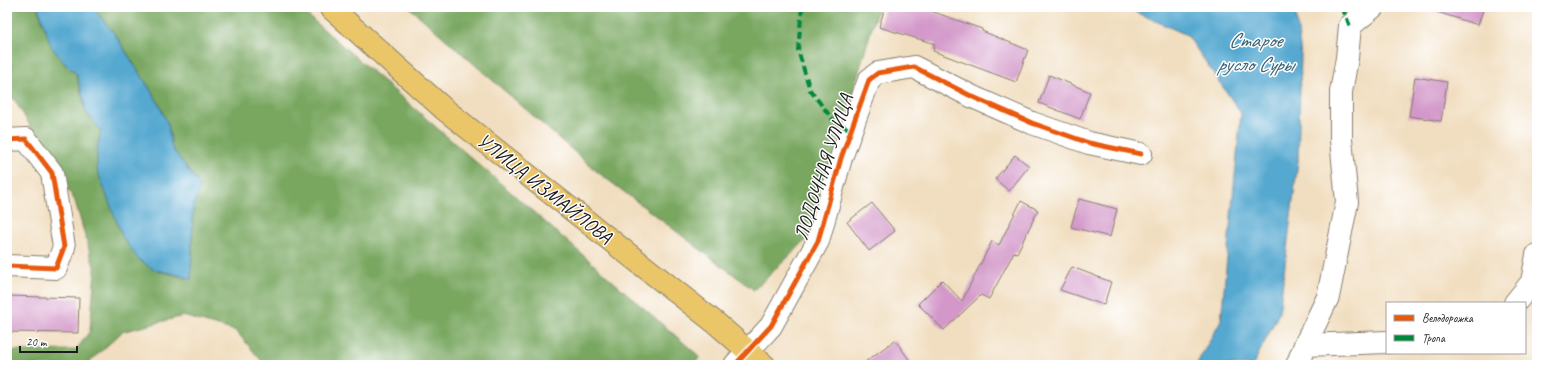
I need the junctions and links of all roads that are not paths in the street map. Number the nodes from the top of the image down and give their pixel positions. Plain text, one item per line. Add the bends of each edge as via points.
1 (330, 7) edge
2 (1373, 7) edge
3 (7, 140) edge
4 (1142, 154) dead end
5 (1537, 255) edge
6 (7, 266) edge
7 (1535, 283) edge
8 (1516, 302) edge
9 (1386, 342) edge
10 (1305, 345) junction
11 (742, 357) edge
12 (764, 365) edge
13 (1297, 365) edge

1 - 11 main road, УЛИЦА ИЗМАЙЛОВА via 444,109
2 - 10 street via 1350,26 1341,92 1341,139 1347,202 1328,297
3 - 6 street via 26,139 52,173 64,247 56,268
4 - 11 street, ЛОДОЧНАЯ УЛИЦА via 1089,143 1032,123 914,67 878,73 869,80 851,130 818,241 771,326
5 - 7 street
7 - 8 street
9 - 10 street
10 - 13 street
11 - 12 main road, УЛИЦА ИЗМАЙЛОВА

